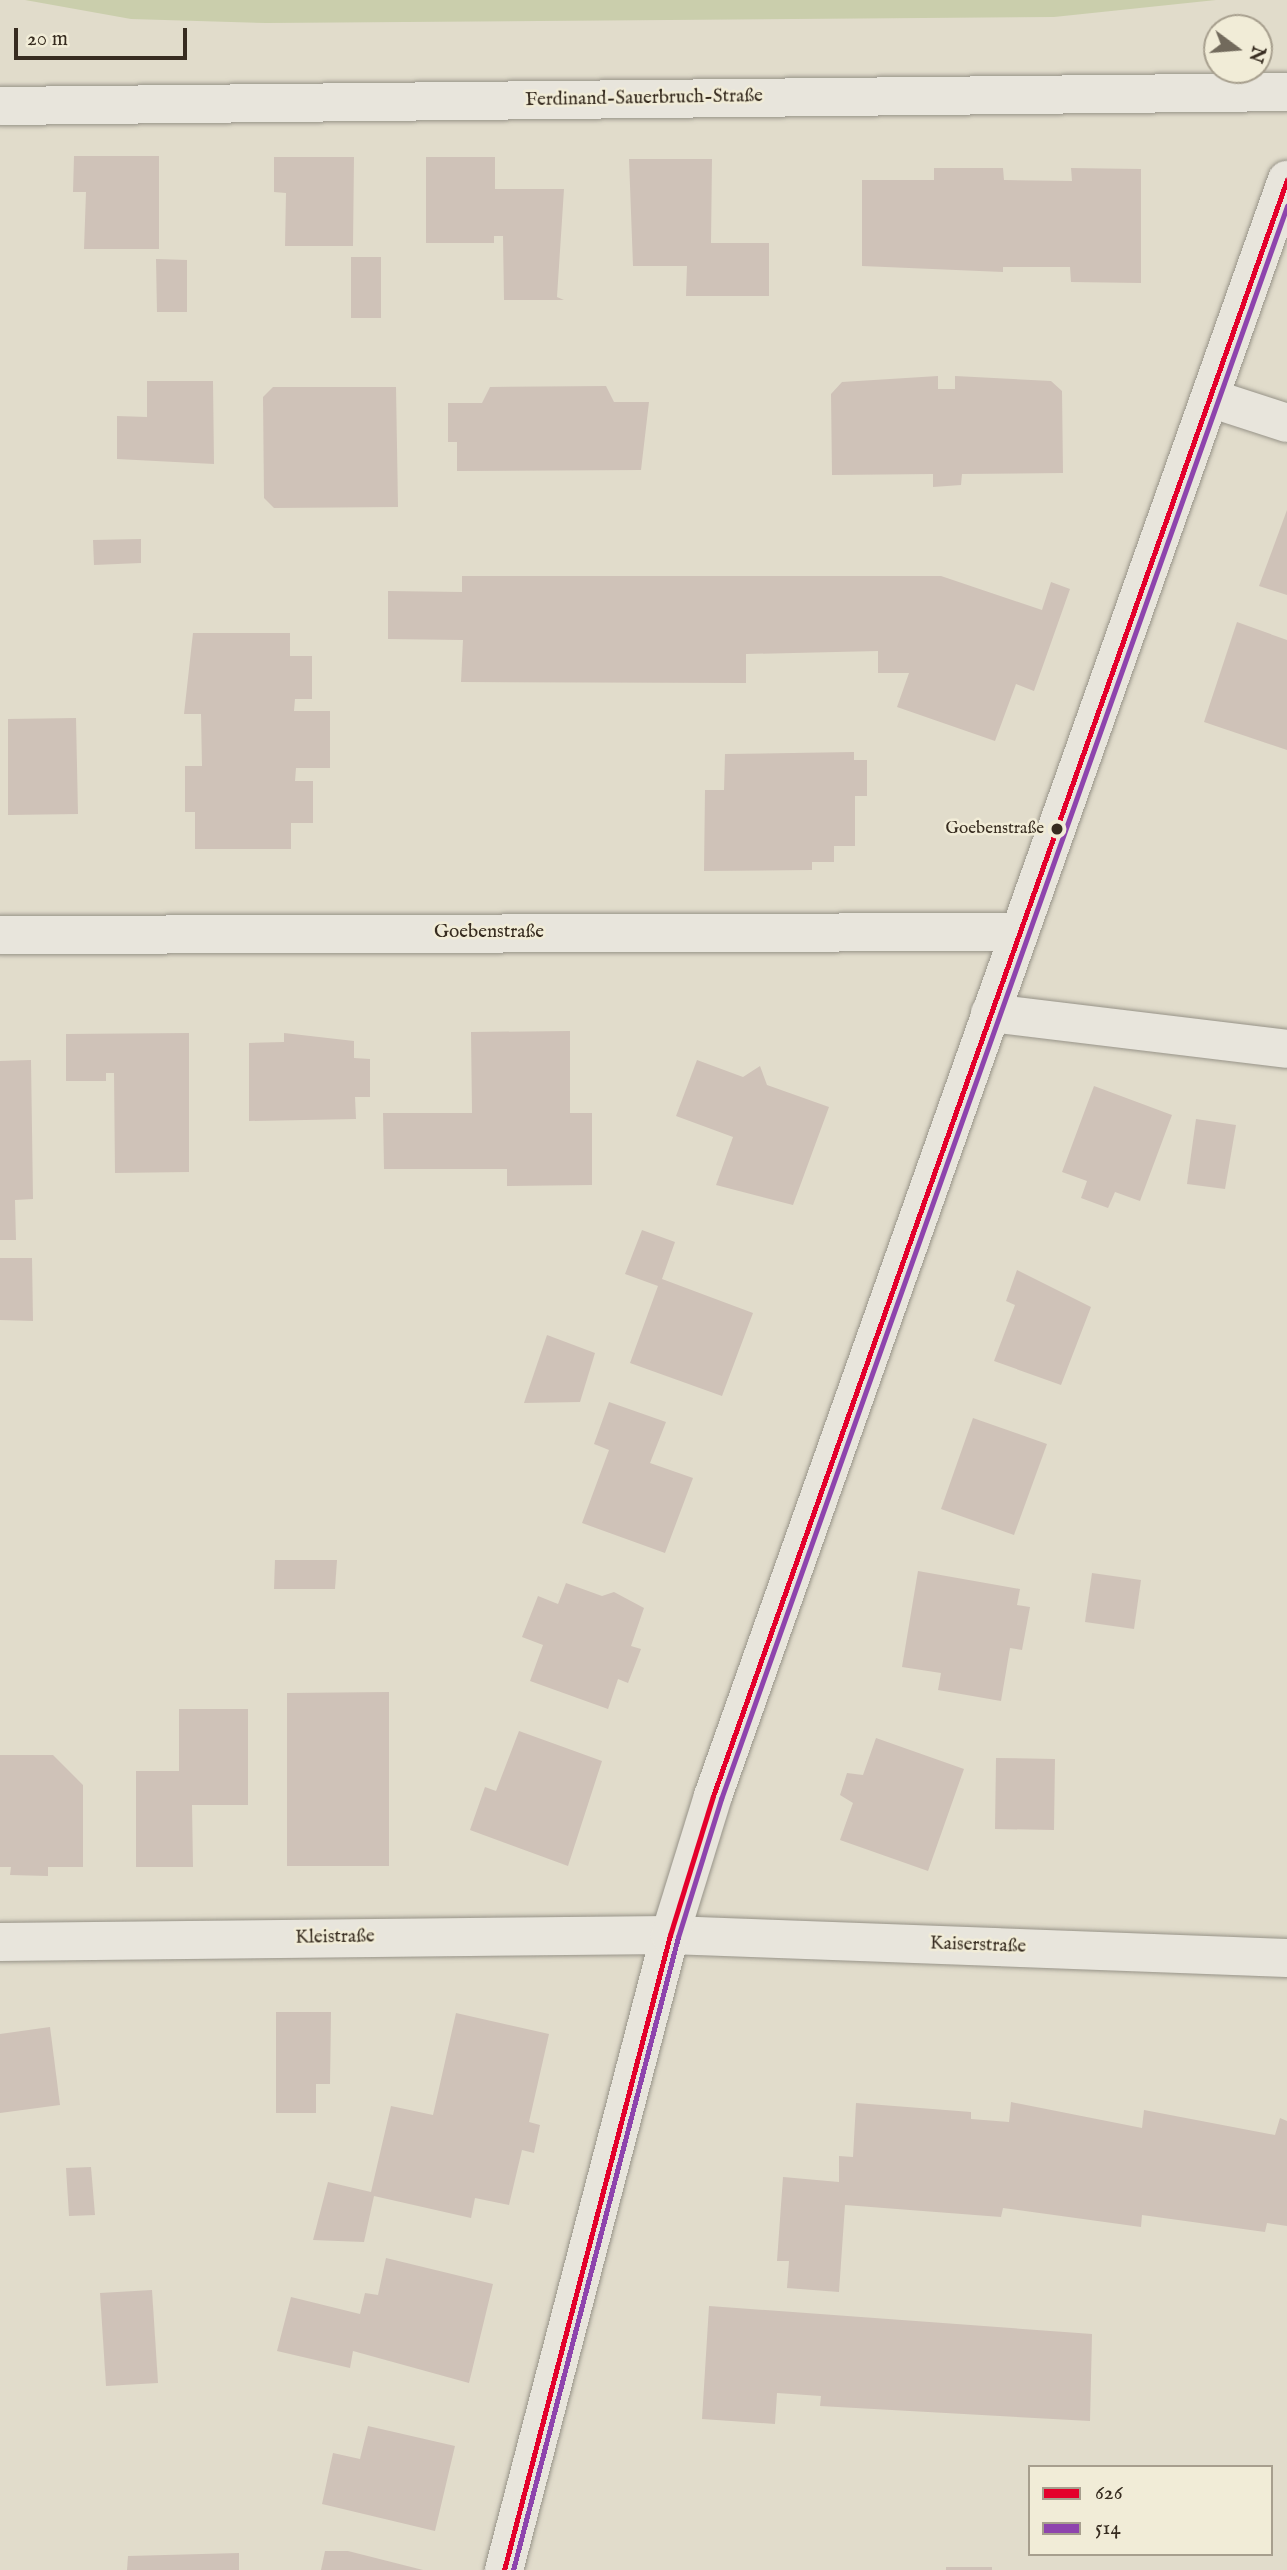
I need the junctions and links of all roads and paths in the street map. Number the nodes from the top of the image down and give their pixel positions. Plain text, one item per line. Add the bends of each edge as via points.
1 (1287, 92) edge
2 (0, 106) edge
3 (1287, 180) edge
4 (1210, 398) junction
5 (1287, 424) edge
6 (1019, 932) junction
7 (0, 935) edge
8 (990, 1013) junction
9 (1287, 1049) edge
10 (670, 1935) junction
11 (0, 1942) edge
12 (1287, 1958) edge
13 (504, 2570) edge

1 - 2 street, Ferdinand-Sauerbruch-Straße
3 - 4 street
4 - 5 street
4 - 6 street
6 - 7 street, Goebenstraße
6 - 8 street
8 - 9 street
8 - 10 street via 713,1796
10 - 11 street, Kleistraße
10 - 12 street, Kaiserstraße
10 - 13 street

